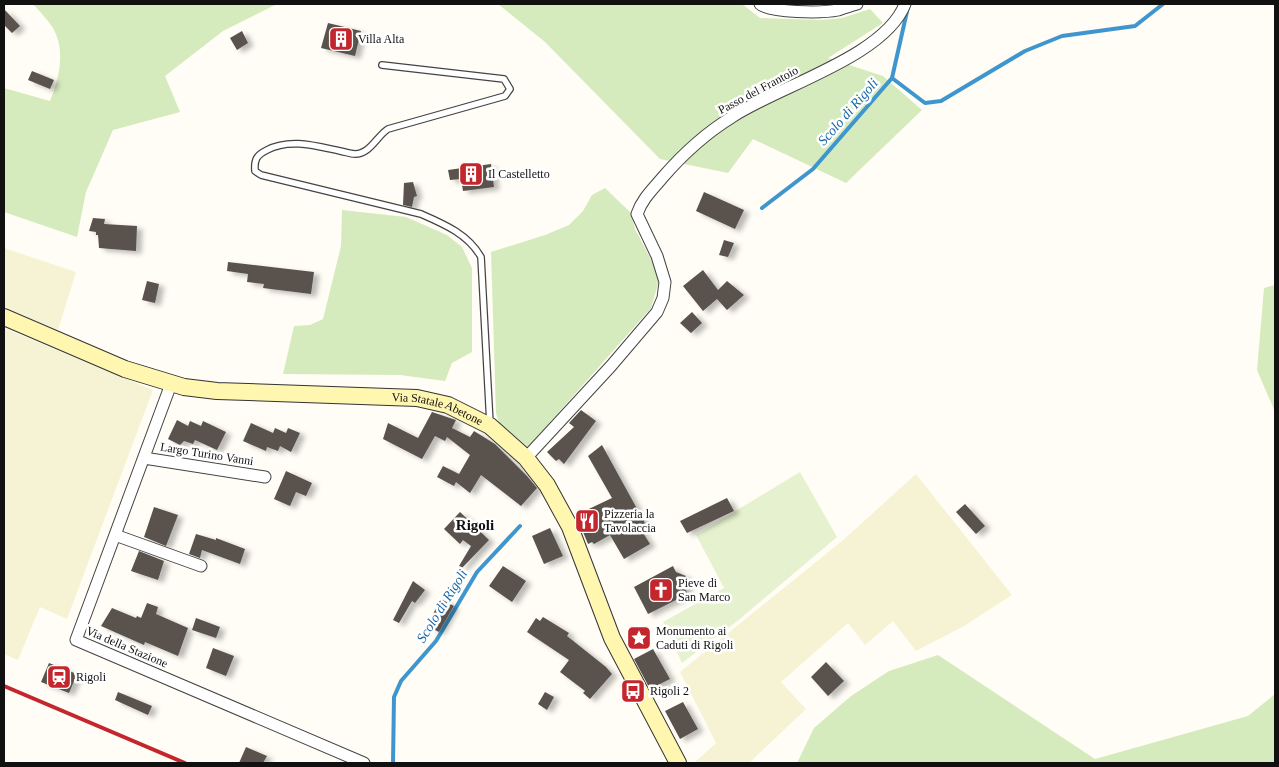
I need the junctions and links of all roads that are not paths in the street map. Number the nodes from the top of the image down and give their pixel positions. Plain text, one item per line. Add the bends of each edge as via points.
1 (760, 4) edge
2 (856, 4) edge
3 (905, 4) edge
4 (382, 65) dead end
5 (4, 317) edge
6 (171, 384) junction
7 (490, 426) junction
8 (144, 458) junction
9 (526, 458) junction
10 (265, 477) dead end
11 (115, 535) junction
12 (201, 566) dead end
13 (675, 761) edge
14 (364, 763) edge

1 - 2 street via 777,10 836,10
3 - 9 street, Passo del Frantoio via 895,21 869,43 825,71 733,116 710,133 676,162 641,202 637,214 657,256 665,282 657,312
4 - 7 lane via 504,79 510,89 505,96 388,129 368,150 356,154 286,143 258,154 255,171 421,214 446,225 476,249 481,257
5 - 6 main road, Via Statale Abetone via 126,369
6 - 7 main road, Via Statale Abetone via 217,391 417,398 448,405
6 - 8 street, Via della Stazione
7 - 9 main road, Via Statale Abetone
8 - 10 street, Largo Turino Vanni
8 - 11 street, Via della Stazione
9 - 13 main road, Via Statale Abetone via 559,504 612,638
11 - 12 street
11 - 14 street, Via della Stazione via 76,640

